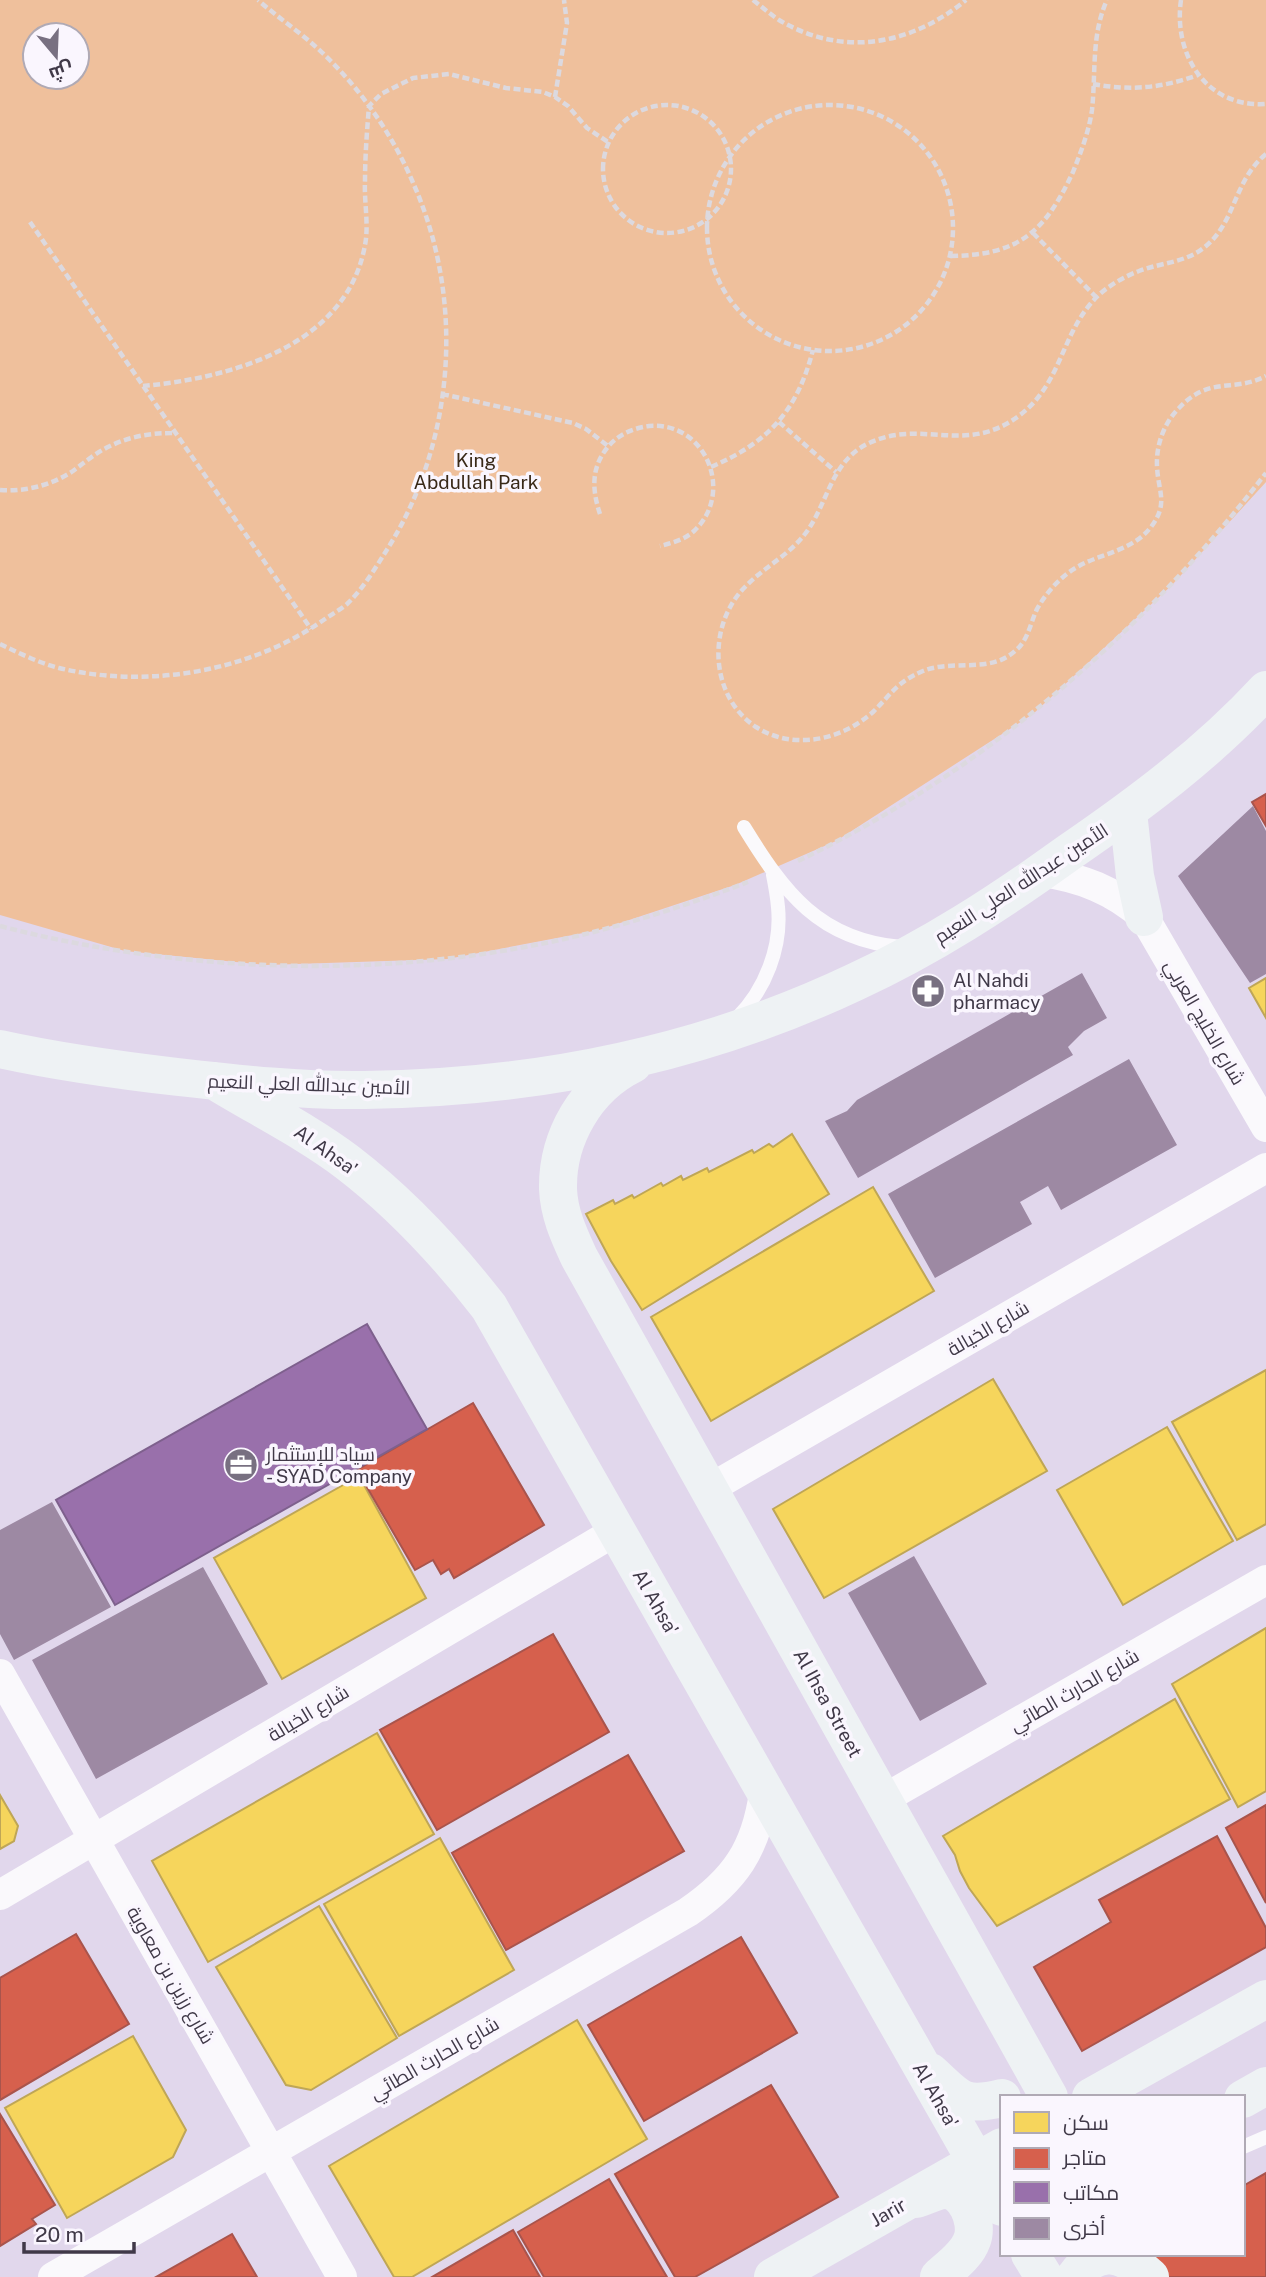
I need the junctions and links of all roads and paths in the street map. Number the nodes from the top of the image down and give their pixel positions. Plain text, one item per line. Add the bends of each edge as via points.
1 (258, 0) edge
2 (564, 0) edge
3 (753, 0) edge
4 (966, 0) edge
5 (1107, 0) edge
6 (1181, 0) edge
7 (1198, 75) junction
8 (1093, 85) junction
9 (555, 97) junction
10 (1266, 104) edge
11 (369, 106) junction
12 (608, 142) junction
13 (1266, 154) edge
14 (730, 155) junction
15 (707, 220) junction
16 (30, 222) dead end
17 (1033, 233) junction
18 (951, 256) junction
19 (1096, 298) junction
20 (813, 350) junction
21 (1266, 376) edge
22 (143, 386) junction
23 (442, 394) junction
24 (779, 422) junction
25 (175, 433) junction
26 (608, 446) junction
27 (711, 467) junction
28 (836, 472) junction
29 (1266, 473) edge
30 (0, 490) edge
31 (600, 513) dead end
32 (660, 546) dead end
33 (311, 629) junction
34 (0, 644) edge
35 (1264, 695) edge
36 (1128, 812) junction
37 (744, 827) dead end
38 (1042, 872) junction
39 (772, 873) junction
40 (1144, 917) junction
41 (0, 926) edge
42 (920, 949) junction
43 (720, 1034) junction
44 (0, 1049) edge
45 (651, 1055) junction
46 (215, 1081) junction
47 (1266, 1127) edge
48 (1266, 1168) edge
49 (709, 1489) junction
50 (616, 1531) junction
51 (1266, 1580) edge
52 (0, 1674) edge
53 (765, 1793) junction
54 (882, 1800) junction
55 (94, 1839) junction
56 (0, 1895) edge
57 (1266, 1999) edge
58 (1003, 2014) junction
59 (916, 2059) junction
60 (1145, 2066) junction
61 (1266, 2086) edge
62 (1005, 2095) edge
63 (1048, 2095) edge
64 (1094, 2095) edge
65 (1114, 2095) edge
66 (1000, 2098) edge
67 (1245, 2098) edge
68 (1266, 2137) edge
69 (1245, 2146) edge
70 (271, 2152) junction
71 (988, 2154) edge
72 (1000, 2199) edge
73 (898, 2206) junction
74 (1000, 2242) edge
75 (1031, 2256) edge
76 (1109, 2256) edge
77 (1116, 2256) edge
78 (1142, 2256) edge
79 (53, 2277) edge
80 (342, 2277) edge
81 (774, 2277) edge
82 (939, 2277) edge
83 (1044, 2277) edge
84 (1076, 2277) edge
85 (1152, 2277) edge

1 - 11 path via 309,41
2 - 9 path via 567,23
3 - 4 path via 779,20 811,35 844,42 913,34
5 - 8 path via 1096,34
6 - 7 path via 1181,38
7 - 8 path via 1136,89
7 - 10 path via 1223,95
8 - 17 path via 1092,112 1076,165 1050,214
9 - 11 path via 468,77 431,75 396,86
9 - 12 path
11 - 22 path via 366,242 350,290 335,311 316,328 259,360 184,383
11 - 23 path via 394,144 430,228 446,320
12 - 14 path via 635,112 654,105 675,105 711,121
12 - 15 path via 604,183 612,203 627,219 646,230 667,233 688,230
13 - 19 path via 1248,172 1225,224 1204,249 1175,263 1132,274
14 - 15 path via 718,175
14 - 15 path via 728,191
14 - 18 path via 749,134 799,108 828,104 883,115 907,130 942,173 951,200
15 - 20 path via 714,271 726,295 764,332
16 - 22 path
17 - 18 path via 979,256
17 - 19 path
18 - 20 path via 943,281 911,322 865,346
19 - 28 path via 1081,316 1052,378 1019,416 984,434 886,437 846,459
20 - 24 path via 801,388
21 - 28 path via 1206,389 1175,412 1158,447 1163,495 1152,526 1129,545 1087,561 1057,582 1011,656 985,665 921,672 889,692 870,714 846,730 809,741 790,740 771,735 739,712 720,676 719,635 725,616 746,585 803,537
22 - 25 path
23 - 26 path via 566,420
23 - 33 path via 427,464 396,535 347,604
24 - 27 path via 760,442
24 - 28 path
25 - 30 path via 130,438 108,446 50,482 30,489
25 - 33 path
26 - 27 path via 622,434 657,425 690,438
26 - 31 path via 593,479
27 - 32 path via 713,502 705,519 693,533
29 - 39 path via 1178,577 1054,696 920,795 848,837
33 - 34 path via 252,657 162,675 58,668
35 - 36 main road, الأمين عبدالله العلي النعيم
36 - 38 main road, الأمين عبدالله العلي النعيم
36 - 40 main road
37 - 39 lane
38 - 40 street via 1108,890
38 - 42 main road, الأمين عبدالله العلي النعيم
39 - 41 path via 612,928 530,946 386,963 197,960 116,951
39 - 42 lane via 821,921 852,937
39 - 43 lane via 779,909 776,944 765,978 746,1009
40 - 47 street, شارع الخليج العربي
42 - 43 main road, الأمين عبدالله العلي النعيم via 789,1011
43 - 45 main road, الأمين عبدالله العلي النعيم
44 - 46 main road, الأمين عبدالله العلي النعيم via 73,1064
45 - 46 main road, الأمين عبدالله العلي النعيم via 507,1082 434,1088 361,1090
45 - 49 main road, Al Ihsa Street via 620,1070 593,1093 573,1122 561,1155 558,1190 564,1225 579,1257
46 - 50 main road, Al Ahsa' via 346,1162 414,1220 457,1266 489,1307
48 - 49 street, شارع الخيالة
49 - 54 main road, Al Ihsa Street
50 - 53 main road, Al Ahsa'
50 - 55 street, شارع الخيالة
51 - 54 street, شارع الحارث الطائي
52 - 55 street, شارع رزين بن معاوية
53 - 59 main road, Al Ahsa'
53 - 70 street, شارع الحارث الطائي via 754,1840 742,1862 727,1881 688,1912
54 - 58 main road, Al Ihsa Street
55 - 56 street, شارع الخيالة
55 - 70 street, شارع رزين بن معاوية
57 - 60 main road
58 - 62 main road via 1018,2074
58 - 63 main road, Al Ihsa Street
59 - 66 main road via 966,2101 977,2104
59 - 71 main road, Al Ahsa'
60 - 64 main road
60 - 65 main road
61 - 67 main road
68 - 69 lane
70 - 79 street, شارع الحارث الطائي
70 - 80 street, شارع رزين بن معاوية
71 - 72 main road, Al Ahsa'
71 - 73 main road, Jarir
73 - 81 main road, Jarir
73 - 82 main road via 945,2190 960,2195 968,2204 975,2229 972,2239
74 - 82 main road
75 - 83 main road
76 - 84 main road via 1088,2261
77 - 85 main road via 1135,2263
78 - 85 main road

